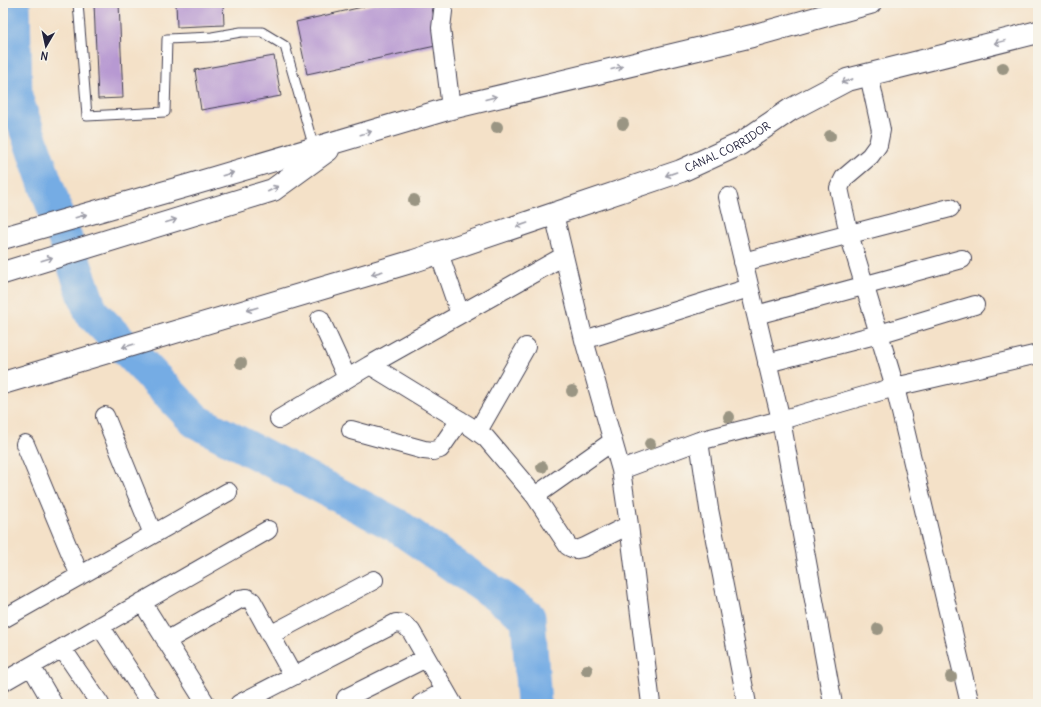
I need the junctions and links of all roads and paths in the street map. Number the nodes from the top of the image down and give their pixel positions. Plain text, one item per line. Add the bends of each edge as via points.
1 (78, 3) edge
2 (444, 3) edge
3 (870, 3) edge
4 (1038, 32) edge
5 (869, 75) junction
6 (451, 108) junction
7 (341, 141) junction
8 (314, 148) junction
9 (728, 197) dead end
10 (950, 208) dead end
11 (554, 214) junction
12 (849, 234) junction
13 (3, 238) edge
14 (439, 253) junction
15 (564, 256) junction
16 (962, 259) dead end
17 (743, 262) junction
18 (6, 272) edge
19 (864, 285) junction
20 (749, 288) junction
21 (975, 305) dead end
22 (460, 314) junction
23 (756, 315) junction
24 (320, 318) dead end
25 (879, 334) junction
26 (584, 340) junction
27 (526, 347) dead end
28 (1038, 354) edge
29 (767, 363) junction
30 (370, 365) junction
31 (347, 378) junction
32 (3, 383) edge
33 (895, 388) junction
34 (105, 416) dead end
35 (280, 419) dead end
36 (460, 420) junction
37 (781, 420) junction
38 (351, 430) dead end
39 (478, 431) junction
40 (613, 441) junction
41 (699, 441) junction
42 (25, 444) dead end
43 (621, 470) junction
44 (228, 492) dead end
45 (534, 496) junction
46 (629, 525) junction
47 (268, 530) dead end
48 (153, 534) junction
49 (80, 576) junction
50 (374, 580) dead end
51 (142, 602) junction
52 (3, 620) edge
53 (100, 626) junction
54 (270, 635) junction
55 (166, 641) junction
56 (62, 648) junction
57 (426, 658) junction
58 (31, 666) junction
59 (293, 676) junction
60 (3, 682) edge
61 (346, 698) dead end
62 (449, 698) edge
63 (53, 704) edge
64 (100, 704) edge
65 (151, 704) edge
66 (206, 704) edge
67 (239, 704) edge
68 (421, 704) edge
69 (651, 704) edge
70 (747, 704) edge
71 (833, 704) edge
72 (970, 704) edge

1 - 8 lane via 87,116 165,112 167,39 262,32 284,46
2 - 6 street via 441,28
6 -> 3 main road via 752,36
4 -> 5 main road, CANAL CORRIDOR
5 -> 11 main road, CANAL CORRIDOR via 847,80 790,110 740,144 688,168
5 - 12 street via 881,130 878,145 870,156 844,178 839,188
7 -> 6 main road
7 - 8 main road
18 -> 7 main road via 273,190
13 -> 8 main road
9 - 17 street
10 - 12 street
11 -> 14 main road, CANAL CORRIDOR
11 - 15 street
12 - 17 street
12 - 19 street
14 - 22 street
14 -> 32 main road, CANAL CORRIDOR
15 - 22 street
15 - 26 street
16 - 19 street
17 - 20 street
19 - 23 street
19 - 25 street
20 - 23 street
20 - 26 street
21 - 25 street
22 - 30 street
23 - 29 street
24 - 31 street
25 - 29 street
25 - 33 street
26 - 40 street
27 - 39 street
28 - 33 street
29 - 37 street
30 - 31 street
30 - 36 street
31 - 35 street
33 - 37 street
33 - 72 street
34 - 48 street
36 - 38 street via 440,448 433,451
36 - 39 street
37 - 41 street
37 - 71 street
39 - 45 street
40 - 43 street
40 - 45 street
41 - 43 street
41 - 70 street via 709,509
42 - 49 street
43 - 46 street
44 - 48 street
45 - 46 street via 572,549 578,550
46 - 69 street
47 - 51 street
48 - 49 street
49 - 52 street
50 - 54 street
51 - 53 street
51 - 55 street
53 - 56 street
53 - 65 street
54 - 55 street via 252,602 247,598 240,599
54 - 59 street
55 - 66 street
56 - 58 street
56 - 64 street
57 - 59 street via 411,631 403,624 396,623
57 - 61 street
57 - 62 street
58 - 60 street
58 - 63 street
59 - 67 street
62 - 68 street

